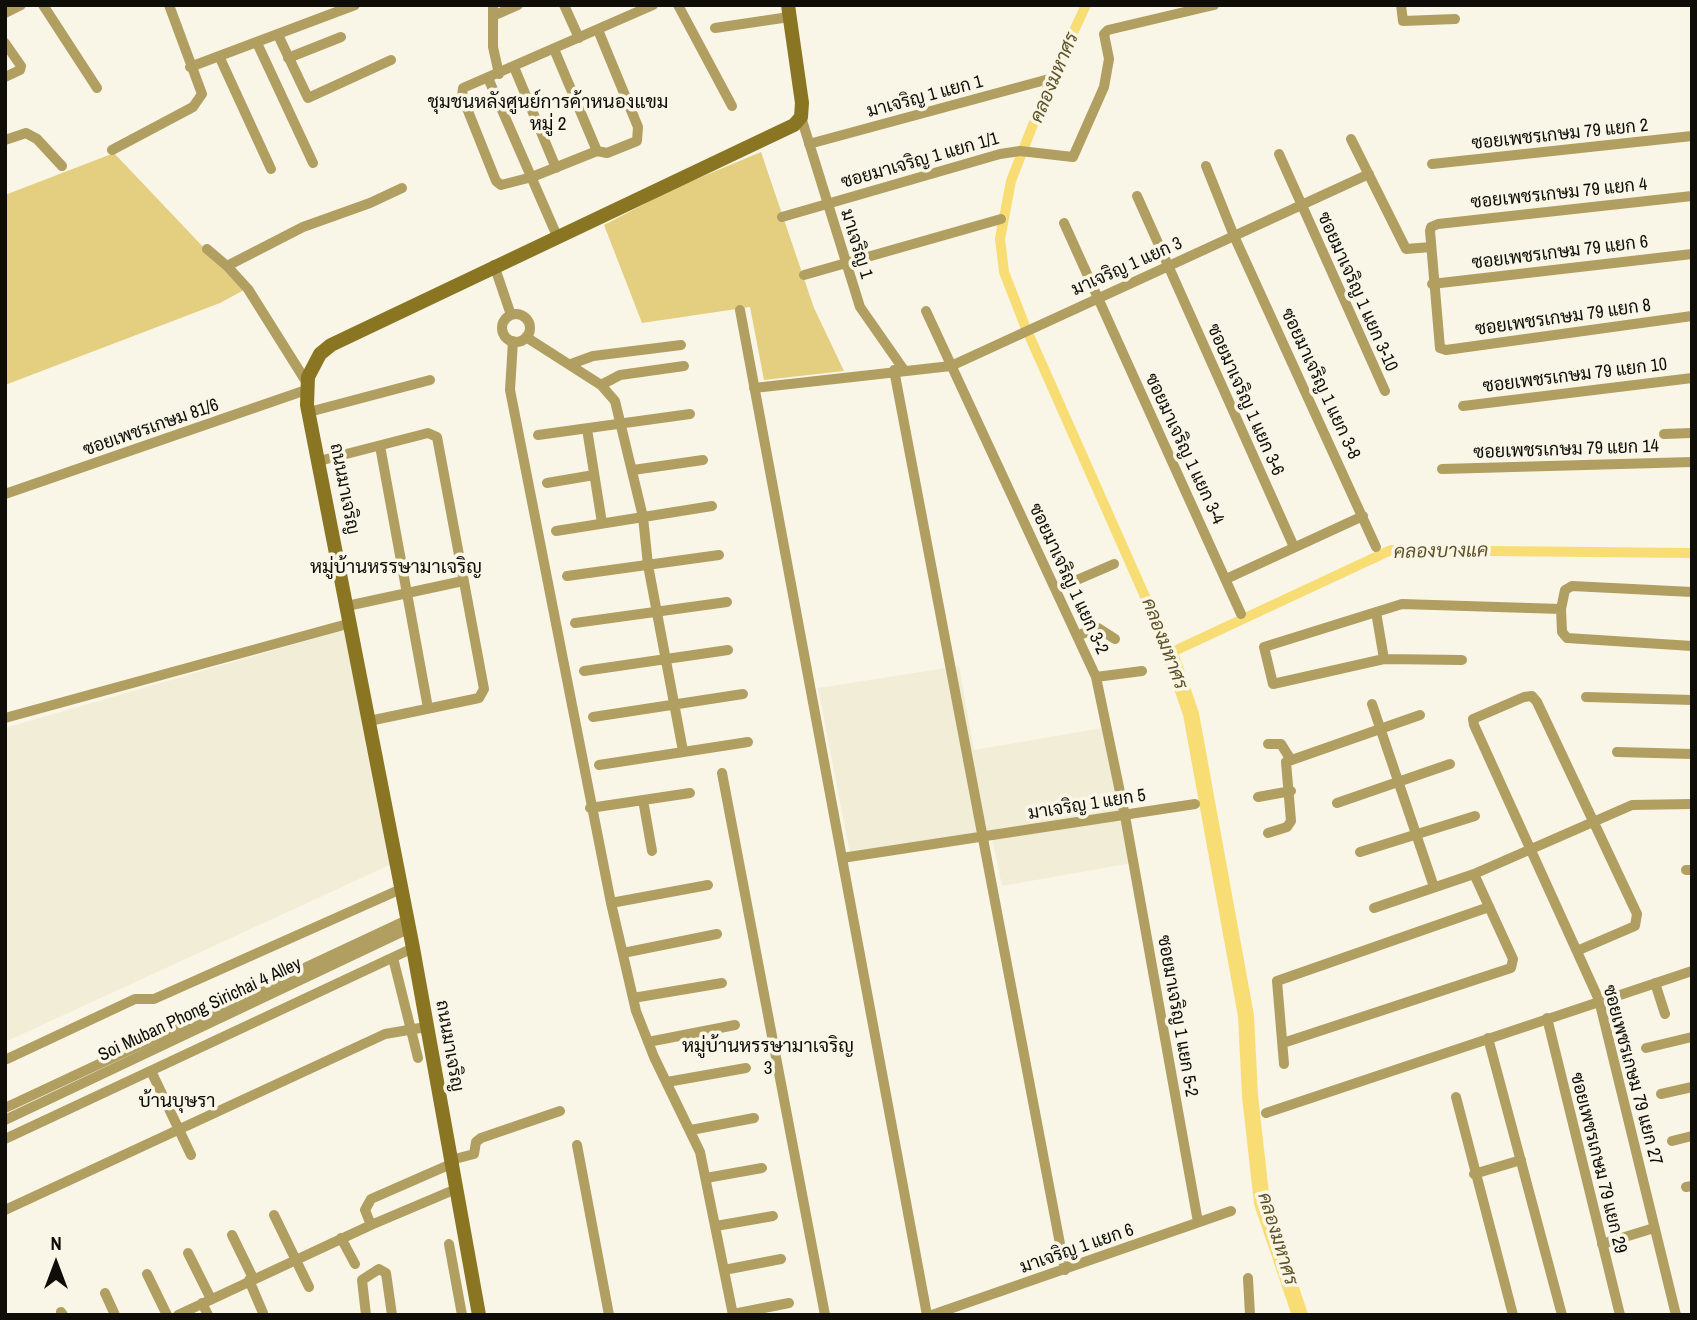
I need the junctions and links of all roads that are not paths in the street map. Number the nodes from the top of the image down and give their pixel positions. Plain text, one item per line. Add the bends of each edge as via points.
1 (21, 5) edge
2 (43, 5) edge
3 (169, 5) edge
4 (355, 5) edge
5 (518, 5) edge
6 (565, 5) edge
7 (653, 5) edge
8 (678, 5) edge
9 (1214, 5) edge
10 (1401, 5) edge
11 (493, 10) edge
12 (788, 11) edge
13 (5, 13) edge
14 (1455, 19) dead end
15 (715, 28) dead end
16 (598, 30) junction
17 (278, 35) junction
18 (341, 37) dead end
19 (579, 38) junction
20 (5, 43) edge
21 (257, 43) junction
22 (554, 49) junction
23 (219, 56) junction
24 (288, 58) junction
25 (391, 60) dead end
26 (191, 67) junction
27 (514, 67) junction
28 (499, 74) junction
29 (5, 77) edge
30 (488, 79) junction
31 (1049, 79) dead end
32 (97, 88) dead end
33 (732, 106) dead end
34 (801, 117) junction
35 (1692, 136) edge
36 (1352, 139) dead end
37 (5, 140) edge
38 (809, 145) junction
39 (112, 150) dead end
40 (597, 150) junction
41 (1279, 154) dead end
42 (313, 163) dead end
43 (1432, 164) dead end
44 (62, 166) dead end
45 (1206, 166) dead end
46 (556, 168) junction
47 (271, 169) dead end
48 (1369, 174) junction
49 (531, 177) junction
50 (402, 188) dead end
51 (1692, 195) edge
52 (1138, 196) dead end
53 (827, 204) junction
54 (1301, 205) junction
55 (782, 217) dead end
56 (1001, 219) dead end
57 (1065, 223) dead end
58 (557, 236) junction
59 (1234, 236) junction
60 (1431, 247) junction
61 (207, 249) dead end
62 (1692, 254) edge
63 (845, 262) junction
64 (494, 265) junction
65 (227, 266) junction
66 (1167, 267) junction
67 (804, 275) dead end
68 (1432, 284) junction
69 (1098, 298) junction
70 (740, 310) dead end
71 (926, 311) dead end
72 (512, 315) junction
73 (1692, 316) edge
74 (526, 337) junction
75 (513, 341) junction
76 (681, 345) dead end
77 (571, 363) junction
78 (684, 366) dead end
79 (951, 366) junction
80 (899, 370) junction
81 (1692, 378) edge
82 (430, 380) dead end
83 (601, 385) junction
84 (307, 387) junction
85 (754, 388) junction
86 (1385, 391) dead end
87 (1463, 406) dead end
88 (309, 412) junction
89 (691, 414) dead end
90 (623, 424) junction
91 (587, 429) junction
92 (1692, 433) edge
93 (1664, 434) dead end
94 (538, 435) dead end
95 (380, 446) junction
96 (703, 460) dead end
97 (318, 461) junction
98 (1692, 462) edge
99 (1442, 469) dead end
100 (633, 470) junction
101 (594, 475) junction
102 (547, 483) dead end
103 (5, 494) edge
104 (712, 506) dead end
105 (1363, 516) junction
106 (643, 517) junction
107 (602, 523) junction
108 (556, 531) dead end
109 (1294, 547) junction
110 (1376, 547) dead end
111 (719, 555) dead end
112 (1114, 564) dead end
113 (648, 565) junction
114 (567, 576) dead end
115 (1227, 579) junction
116 (463, 582) junction
117 (1056, 589) junction
118 (1692, 592) edge
119 (407, 593) junction
120 (727, 602) dead end
121 (347, 606) junction
122 (1561, 609) junction
123 (657, 610) junction
124 (1376, 612) junction
125 (1241, 614) dead end
126 (351, 623) junction
127 (575, 623) dead end
128 (1079, 635) junction
129 (1115, 639) dead end
130 (1692, 646) edge
131 (727, 650) dead end
132 (667, 658) junction
133 (1384, 659) junction
134 (1462, 660) dead end
135 (584, 671) dead end
136 (1142, 671) dead end
137 (1096, 677) junction
138 (743, 694) dead end
139 (1586, 697) dead end
140 (1692, 700) edge
141 (676, 703) junction
142 (1372, 704) dead end
143 (428, 708) junction
144 (1420, 715) dead end
145 (593, 717) dead end
146 (5, 718) edge
147 (369, 720) junction
148 (1380, 729) junction
149 (748, 742) dead end
150 (1268, 744) dead end
151 (683, 751) junction
152 (1617, 752) dead end
153 (1692, 754) edge
154 (1291, 760) junction
155 (1450, 764) dead end
156 (600, 765) dead end
157 (722, 773) dead end
158 (1397, 781) junction
159 (1291, 791) junction
160 (690, 793) dead end
161 (1258, 797) dead end
162 (643, 800) junction
163 (1337, 803) dead end
164 (1195, 804) dead end
165 (1692, 804) edge
166 (590, 808) junction
167 (1125, 816) junction
168 (1475, 816) dead end
169 (1592, 824) junction
170 (1268, 834) dead end
171 (1415, 834) junction
172 (983, 836) junction
173 (652, 851) dead end
174 (1532, 851) junction
175 (1360, 852) dead end
176 (842, 858) junction
177 (1474, 874) junction
178 (708, 885) dead end
179 (1434, 887) junction
180 (401, 889) junction
181 (611, 903) junction
182 (1489, 907) junction
183 (1374, 908) dead end
184 (407, 924) junction
185 (717, 934) dead end
186 (413, 948) junction
187 (1579, 950) junction
188 (623, 953) junction
189 (393, 958) junction
190 (1692, 971) edge
191 (722, 983) dead end
192 (1655, 983) junction
193 (633, 998) junction
194 (1599, 1000) junction
195 (1665, 1014) dead end
196 (1547, 1018) junction
197 (735, 1025) dead end
198 (419, 1027) junction
199 (1692, 1037) edge
200 (1488, 1038) junction
201 (648, 1042) junction
202 (1283, 1042) junction
203 (1646, 1048) dead end
204 (141, 1051) junction
205 (418, 1058) dead end
206 (7, 1059) edge
207 (1284, 1063) dead end
208 (746, 1068) dead end
209 (151, 1071) junction
210 (667, 1082) junction
211 (1692, 1087) edge
212 (1661, 1094) dead end
213 (1456, 1097) dead end
214 (5, 1108) edge
215 (561, 1111) dead end
216 (1266, 1113) dead end
217 (754, 1118) dead end
218 (5, 1120) edge
219 (178, 1128) junction
220 (691, 1130) junction
221 (1692, 1136) edge
222 (5, 1139) edge
223 (1672, 1142) dead end
224 (577, 1145) dead end
225 (191, 1156) dead end
226 (1521, 1160) junction
227 (451, 1162) junction
228 (762, 1168) dead end
229 (1474, 1174) junction
230 (706, 1178) junction
231 (456, 1189) junction
232 (5, 1210) edge
233 (1231, 1211) dead end
234 (274, 1215) dead end
235 (773, 1216) dead end
236 (1198, 1222) junction
237 (371, 1225) junction
238 (716, 1226) junction
239 (1654, 1228) junction
240 (232, 1235) dead end
241 (341, 1238) junction
242 (449, 1244) dead end
243 (1602, 1244) junction
244 (188, 1253) dead end
245 (296, 1259) junction
246 (781, 1259) dead end
247 (355, 1264) dead end
248 (724, 1270) junction
249 (1066, 1270) junction
250 (147, 1274) dead end
251 (1248, 1278) dead end
252 (251, 1279) junction
253 (309, 1287) dead end
254 (105, 1293) dead end
255 (206, 1301) junction
256 (789, 1303) dead end
257 (263, 1313) edge
258 (733, 1314) edge
259 (115, 1315) edge
260 (167, 1315) edge
261 (178, 1315) edge
262 (208, 1315) edge
263 (366, 1315) edge
264 (392, 1315) edge
265 (461, 1315) edge
266 (479, 1315) edge
267 (609, 1315) edge
268 (825, 1315) edge
269 (930, 1315) edge
270 (1250, 1315) edge
271 (1513, 1315) edge
272 (1562, 1315) edge
273 (1619, 1315) edge
274 (1676, 1315) edge

1 - 13 street
2 - 32 street
3 - 26 street
4 - 17 street
5 - 11 street
6 - 19 street
7 - 16 street
8 - 33 street
9 - 53 street, ซอยมาเจริญ 1 แยก 1/1 via 1104,34 1109,59 1104,87 1076,154 1067,158 1021,151
10 - 14 street via 1403,21
11 - 28 street
12 - 15 street
12 - 34 main road
16 - 19 street
16 - 40 street via 639,137 634,144 607,153
17 - 21 street
17 - 24 street
18 - 24 street
19 - 22 street
20 - 29 street via 21,66
21 - 23 street
21 - 42 street
22 - 27 street
22 - 40 street
23 - 26 street
23 - 47 street
24 - 25 street via 308,98
26 - 39 street via 202,94 193,107
27 - 28 street
27 - 46 street
28 - 30 street
30 - 49 street
30 - 49 street via 461,91 496,181 501,185
31 - 38 street, มาเจริญ 1 แยก 1
34 - 38 street, มาเจริญ 1
34 - 58 main road via 784,131
35 - 43 street, ซอยเพชรเกษม 79 แยก 2
36 - 48 street
37 - 44 street via 26,134 37,139
38 - 53 street, มาเจริญ 1
40 - 46 street
41 - 54 street, ซอยมาเจริญ 1 แยก 3-10
45 - 59 street, ซอยมาเจริญ 1 แยก 3-8
46 - 49 street
48 - 54 street, มาเจริญ 1 แยก 3
48 - 60 street via 1406,249
49 - 58 street
50 - 65 street via 303,227
51 - 60 street, ซอยเพชรเกษม 79 แยก 4 via 1431,226
52 - 66 street, ซอยมาเจริญ 1 แยก 3-6
53 - 55 street, ซอยมาเจริญ 1 แยก 1/1
53 - 63 street, มาเจริญ 1
54 - 59 street, มาเจริญ 1 แยก 3
54 - 86 street, ซอยมาเจริญ 1 แยก 3-10
56 - 63 street
57 - 69 street, ซอยมาเจริญ 1 แยก 3-4
58 - 64 main road
59 - 66 street, มาเจริญ 1 แยก 3
59 - 105 street, ซอยมาเจริญ 1 แยก 3-8
60 - 68 street
61 - 65 street
62 - 68 street, ซอยเพชรเกษม 79 แยก 6
63 - 67 street
63 - 80 street, มาเจริญ 1 via 860,307
64 - 72 street
64 - 84 main road via 331,345 313,364
65 - 84 street via 248,289
66 - 69 street, มาเจริญ 1 แยก 3
66 - 109 street, ซอยมาเจริญ 1 แยก 3-6
68 - 73 street, ซอยเพชรเกษม 79 แยก 8 via 1440,348 1446,350
69 - 79 street, มาเจริญ 1 แยก 3
69 - 115 street, ซอยมาเจริญ 1 แยก 3-4
70 - 85 street
71 - 79 street, ซอยมาเจริญ 1 แยก 3-2
72 - 74 street via 527,320 530,329
72 - 75 street via 504,320 502,329
74 - 75 street
74 - 77 street
75 - 166 street via 510,390
76 - 77 street
77 - 83 street
78 - 83 street via 620,375
79 - 80 street, มาเจริญ 1 แยก 3
79 - 117 street, ซอยมาเจริญ 1 แยก 3-2
80 - 85 street, มาเจริญ 1 แยก 3
80 - 172 street
81 - 87 street, ซอยเพชรเกษม 79 แยก 10
82 - 88 street
83 - 90 street via 615,401
84 - 88 main road, ถนนมาเจริญ
84 - 103 street, ซอยเพชรเกษม 81/6
85 - 176 street
88 - 97 main road, ถนนมาเจริญ
89 - 90 street
90 - 91 street
90 - 100 street
91 - 94 street
91 - 101 street
92 - 93 street
95 - 97 street
95 - 116 street via 428,433 437,437
95 - 119 street
96 - 100 street
97 - 121 main road, ถนนมาเจริญ
98 - 99 street, ซอยเพชรเกษม 79 แยก 14
100 - 106 street
101 - 102 street
101 - 107 street
104 - 106 street
105 - 109 street
105 - 110 street, ซอยมาเจริญ 1 แยก 3-8
106 - 107 street
106 - 113 street
107 - 108 street
109 - 115 street
111 - 113 street
112 - 117 street
113 - 114 street
113 - 123 street
115 - 125 street, ซอยมาเจริญ 1 แยก 3-4
116 - 119 street
116 - 143 street via 482,695
117 - 128 street, ซอยมาเจริญ 1 แยก 3-2
118 - 122 street via 1568,587
119 - 121 street
119 - 143 street
120 - 123 street
121 - 126 main road, ถนนมาเจริญ
122 - 124 street via 1402,604
122 - 130 street via 1563,635
123 - 127 street
123 - 132 street
124 - 133 street
124 - 133 street via 1269,644 1264,654 1273,684
126 - 146 street
126 - 147 main road, ถนนมาเจริญ
128 - 129 street via 1102,628
128 - 137 street, ซอยมาเจริญ 1 แยก 3-2
131 - 132 street
132 - 135 street
132 - 141 street
133 - 134 street
136 - 137 street
137 - 167 street, ซอยมาเจริญ 1 แยก 3-2
138 - 141 street
139 - 140 street
141 - 145 street
141 - 151 street
142 - 148 street
143 - 147 street
144 - 148 street
147 - 180 main road, ถนนมาเจริญ
148 - 154 street
148 - 158 street
149 - 151 street
150 - 154 street via 1281,744
151 - 156 street
152 - 153 street
154 - 159 street via 1286,764
155 - 158 street
157 - 268 street
158 - 163 street
158 - 171 street
159 - 161 street
159 - 170 street via 1290,825
160 - 162 street
162 - 166 street
162 - 173 street
164 - 167 street, มาเจริญ 1 แยก 5
165 - 169 street via 1632,805
166 - 181 street
167 - 172 street, มาเจริญ 1 แยก 5
167 - 236 street, ซอยมาเจริญ 1 แยก 5-2
168 - 171 street
169 - 174 street
169 - 174 street, ซอยเพชรเกษม 79 แยก 27 via 1532,696 1473,719
169 - 187 street via 1637,922
171 - 175 street
171 - 179 street
172 - 176 street, มาเจริญ 1 แยก 5
172 - 249 street
174 - 177 street
174 - 187 street, ซอยเพชรเกษม 79 แยก 27
176 - 269 street
177 - 179 street
177 - 182 street
178 - 181 street
179 - 183 street
180 - 184 main road, ถนนมาเจริญ
180 - 206 street via 154,999 135,999
181 - 188 street
182 - 202 street via 1277,981
182 - 202 street via 1513,959 1511,968
184 - 186 main road, ถนนมาเจริญ
184 - 204 street, Soi Muban Phong Sirichai 4 Alley
185 - 188 street
186 - 189 street
186 - 198 main road, ถนนมาเจริญ
187 - 194 street, ซอยเพชรเกษม 79 แยก 27
188 - 193 street
189 - 198 street
189 - 209 street
190 - 192 street
191 - 193 street
192 - 194 street
192 - 195 street
193 - 201 street
194 - 196 street
194 - 239 street, ซอยเพชรเกษม 79 แยก 27
196 - 200 street
196 - 243 street, ซอยเพชรเกษม 79 แยก 29
197 - 201 street
198 - 205 street
198 - 219 street via 385,1034
198 - 227 main road, ถนนมาเจริญ
199 - 203 street
200 - 216 street
200 - 226 street
201 - 210 street
202 - 207 street
204 - 214 street, Soi Muban Phong Sirichai 4 Alley
204 - 218 street, Soi Muban Phong Sirichai 4 Alley
208 - 210 street
209 - 219 street
209 - 222 street
210 - 220 street
211 - 212 street
213 - 229 street
215 - 227 street via 481,1138 474,1154
217 - 220 street
219 - 225 street
219 - 232 street
220 - 230 street
221 - 223 street
224 - 267 street
226 - 229 street
226 - 272 street
227 - 231 main road, ถนนมาเจริญ
227 - 237 street via 371,1199 365,1210
228 - 230 street
229 - 271 street
230 - 238 street
231 - 237 street
231 - 266 main road, ถนนมาเจริญ
233 - 236 street, มาเจริญ 1 แยก 6
234 - 245 street
235 - 238 street
236 - 249 street, มาเจริญ 1 แยก 6
237 - 241 street
238 - 248 street
239 - 243 street
239 - 274 street, ซอยเพชรเกษม 79 แยก 27
240 - 252 street
241 - 245 street
241 - 247 street
242 - 265 street
243 - 273 street, ซอยเพชรเกษม 79 แยก 29
244 - 255 street
245 - 252 street
245 - 253 street
246 - 248 street
248 - 258 street
249 - 269 street, มาเจริญ 1 แยก 6
250 - 260 street
251 - 270 street
252 - 255 street
252 - 257 street
254 - 259 street
255 - 261 street
255 - 262 street
256 - 258 street
263 - 264 street via 362,1280 379,1269 386,1273

